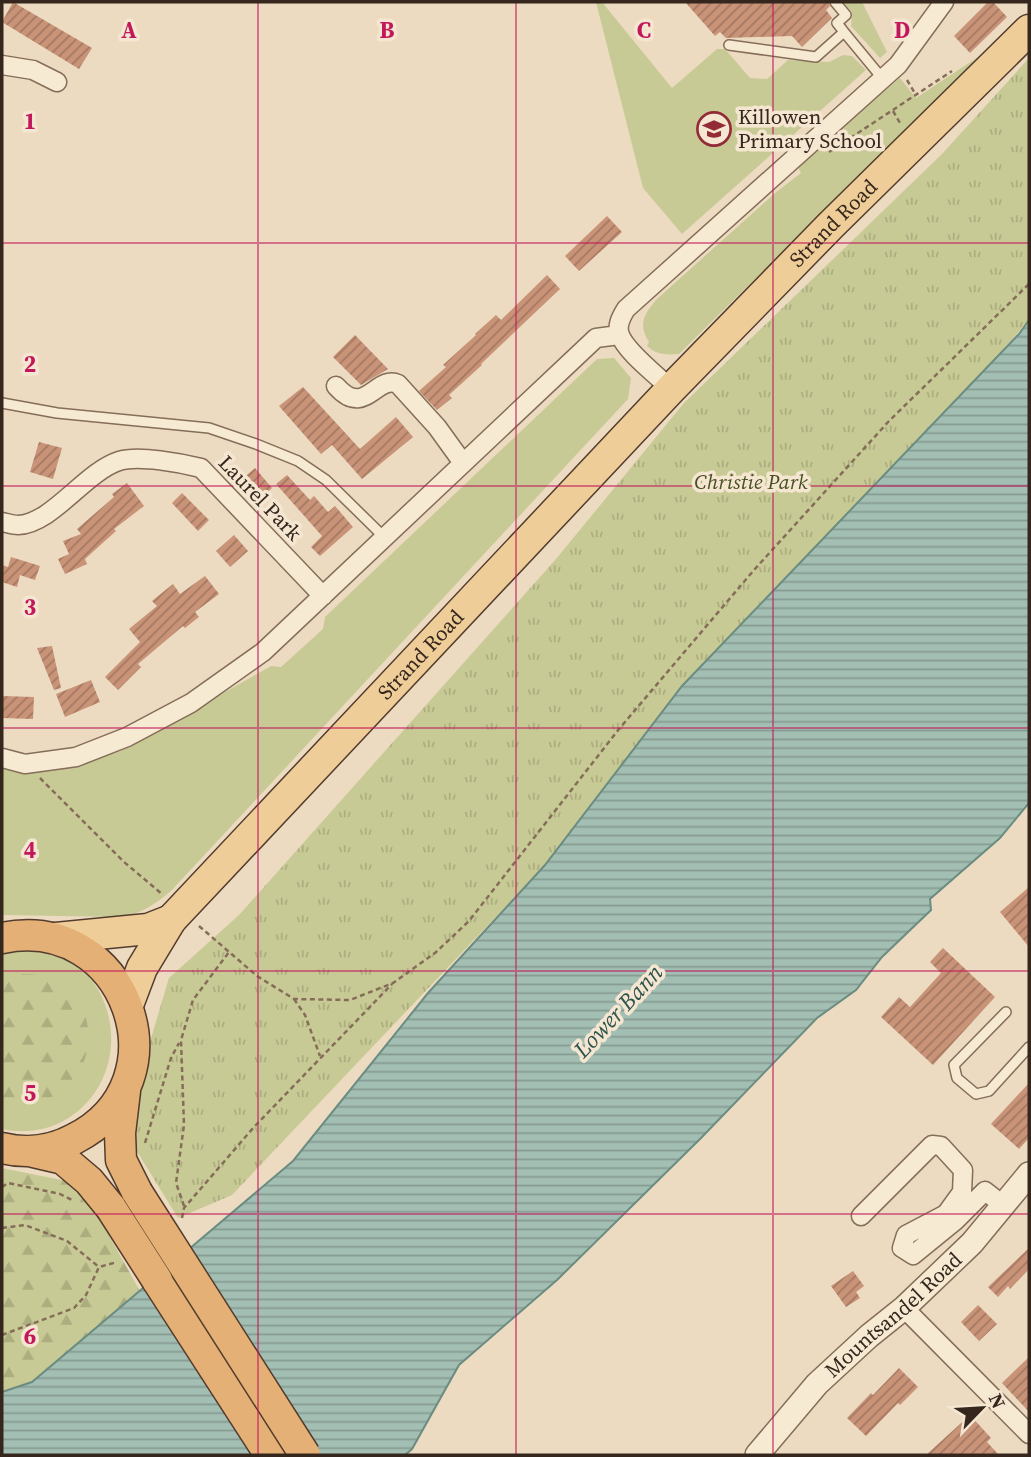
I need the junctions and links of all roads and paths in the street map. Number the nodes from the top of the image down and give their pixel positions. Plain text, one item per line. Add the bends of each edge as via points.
1 (835, 2) edge
2 (944, 2) edge
3 (1029, 30) edge
4 (844, 32) junction
5 (729, 45) dead end
6 (2, 65) edge
7 (961, 65) dead end
8 (883, 78) junction
9 (57, 82) dead end
10 (822, 156) dead end
11 (1029, 284) edge
12 (619, 335) junction
13 (337, 386) dead end
14 (671, 389) junction
15 (2, 403) edge
16 (463, 463) junction
17 (2, 522) edge
18 (385, 538) junction
19 (323, 596) junction
20 (2, 758) edge
21 (25, 764) junction
22 (177, 914) junction
23 (2, 938) edge
24 (56, 938) junction
25 (229, 952) junction
26 (393, 983) junction
27 (294, 999) junction
28 (128, 1005) junction
29 (1006, 1012) dead end
30 (181, 1040) junction
31 (1029, 1047) edge
32 (320, 1058) junction
33 (125, 1087) junction
34 (145, 1146) dead end
35 (12, 1150) edge
36 (1029, 1174) edge
37 (2, 1187) edge
38 (79, 1203) dead end
39 (1003, 1205) junction
40 (861, 1216) dead end
41 (2, 1228) edge
42 (99, 1267) dead end
43 (86, 1295) dead end
44 (904, 1308) junction
45 (2, 1335) edge
46 (1029, 1434) edge
47 (270, 1455) edge
48 (305, 1455) edge
49 (757, 1455) edge

1 - 4 lane via 846,15 837,23
2 - 8 street via 898,65
3 - 14 main road, Strand Road
4 - 5 lane via 816,57
4 - 8 lane
6 - 9 street via 33,70
7 - 10 path
8 - 12 street via 626,309 619,319
11 - 26 path via 889,421 754,570 619,729 469,921
12 - 14 street
12 - 16 street via 596,338
13 - 16 street via 342,393 362,399 387,383 398,384
14 - 22 main road, Strand Road
15 - 18 lane via 209,428 256,444 298,461 326,480
16 - 18 street
17 - 19 street, Laurel Park via 19,525 43,516 101,470 121,461 176,461 201,468
18 - 19 street
19 - 21 street via 263,652 191,703 127,737 76,757
20 - 21 street
21 - 22 path
22 - 24 main road, Strand Road via 148,929
22 - 25 path
22 - 28 main road, Strand Road via 142,968
23 - 24 highway via 20,934
24 - 28 highway via 87,953 111,975
25 - 27 path
25 - 30 path via 193,1000
26 - 27 path via 351,1000
26 - 32 path
27 - 32 path
28 - 33 highway via 134,1046
29 - 31 lane via 954,1065 957,1078 975,1094 989,1091
30 - 32 path via 184,1125 176,1183 184,1208
30 - 34 path via 171,1058
33 - 35 highway via 110,1112 88,1132 62,1146
33 - 48 highway, bridge via 121,1160
35 - 47 highway, bridge via 63,1159 89,1181
36 - 39 street, Mountsandel Road
37 - 38 path via 8,1183 60,1194
39 - 40 street via 985,1191 913,1255 902,1248 906,1235 946,1214 962,1192 963,1170 941,1146 932,1145
39 - 44 street, Mountsandel Road via 972,1243
41 - 42 path via 25,1225 67,1241
43 - 45 path via 74,1308
44 - 46 street
44 - 49 street, Mountsandel Road via 817,1384

